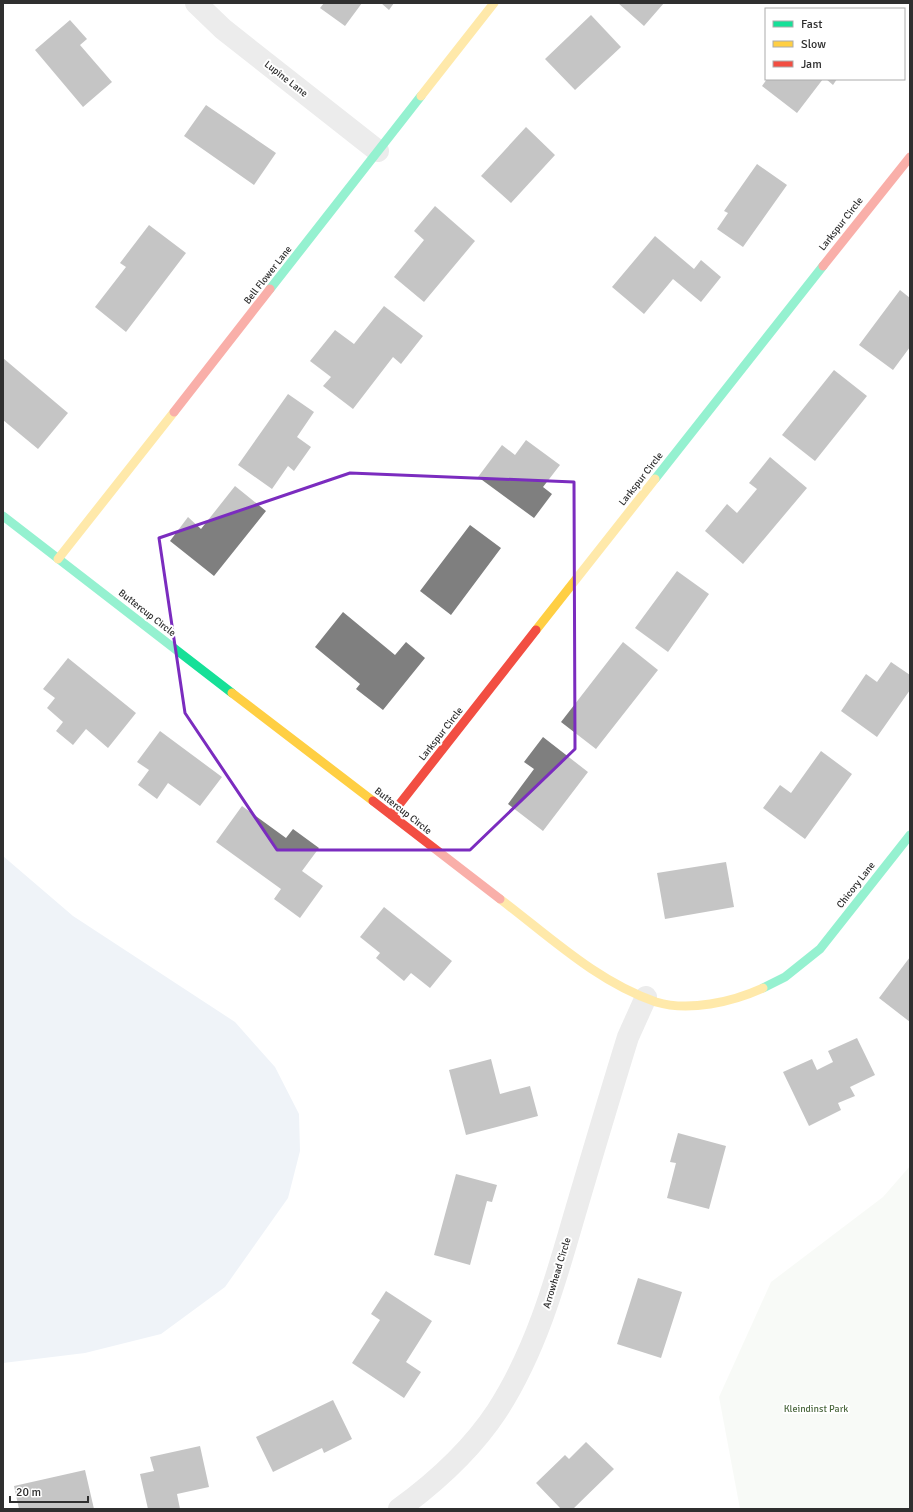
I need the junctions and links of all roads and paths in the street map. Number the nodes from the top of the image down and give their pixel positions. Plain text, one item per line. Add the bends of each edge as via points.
1 (196, 3) edge
2 (494, 3) edge
3 (378, 151) junction
4 (910, 157) edge
5 (3, 516) edge
6 (58, 559) junction
7 (391, 816) junction
8 (910, 835) edge
9 (820, 949) joint
10 (646, 997) junction
11 (399, 1509) edge

1 - 3 street, Lupine Lane via 223,29
2 - 3 street, Bell Flower Lane
3 - 6 street, Bell Flower Lane
4 - 7 street, Larkspur Circle
5 - 6 street, Buttercup Circle
6 - 7 street, Buttercup Circle
7 - 10 street, Buttercup Circle via 602,978
8 - 9 street, Chicory Lane
9 - 10 street, Buttercup Circle via 785,977 751,993 719,1002 686,1006 657,1002
10 - 11 street, Arrowhead Circle via 628,1037 550,1300 533,1344 497,1411 476,1438 450,1466

